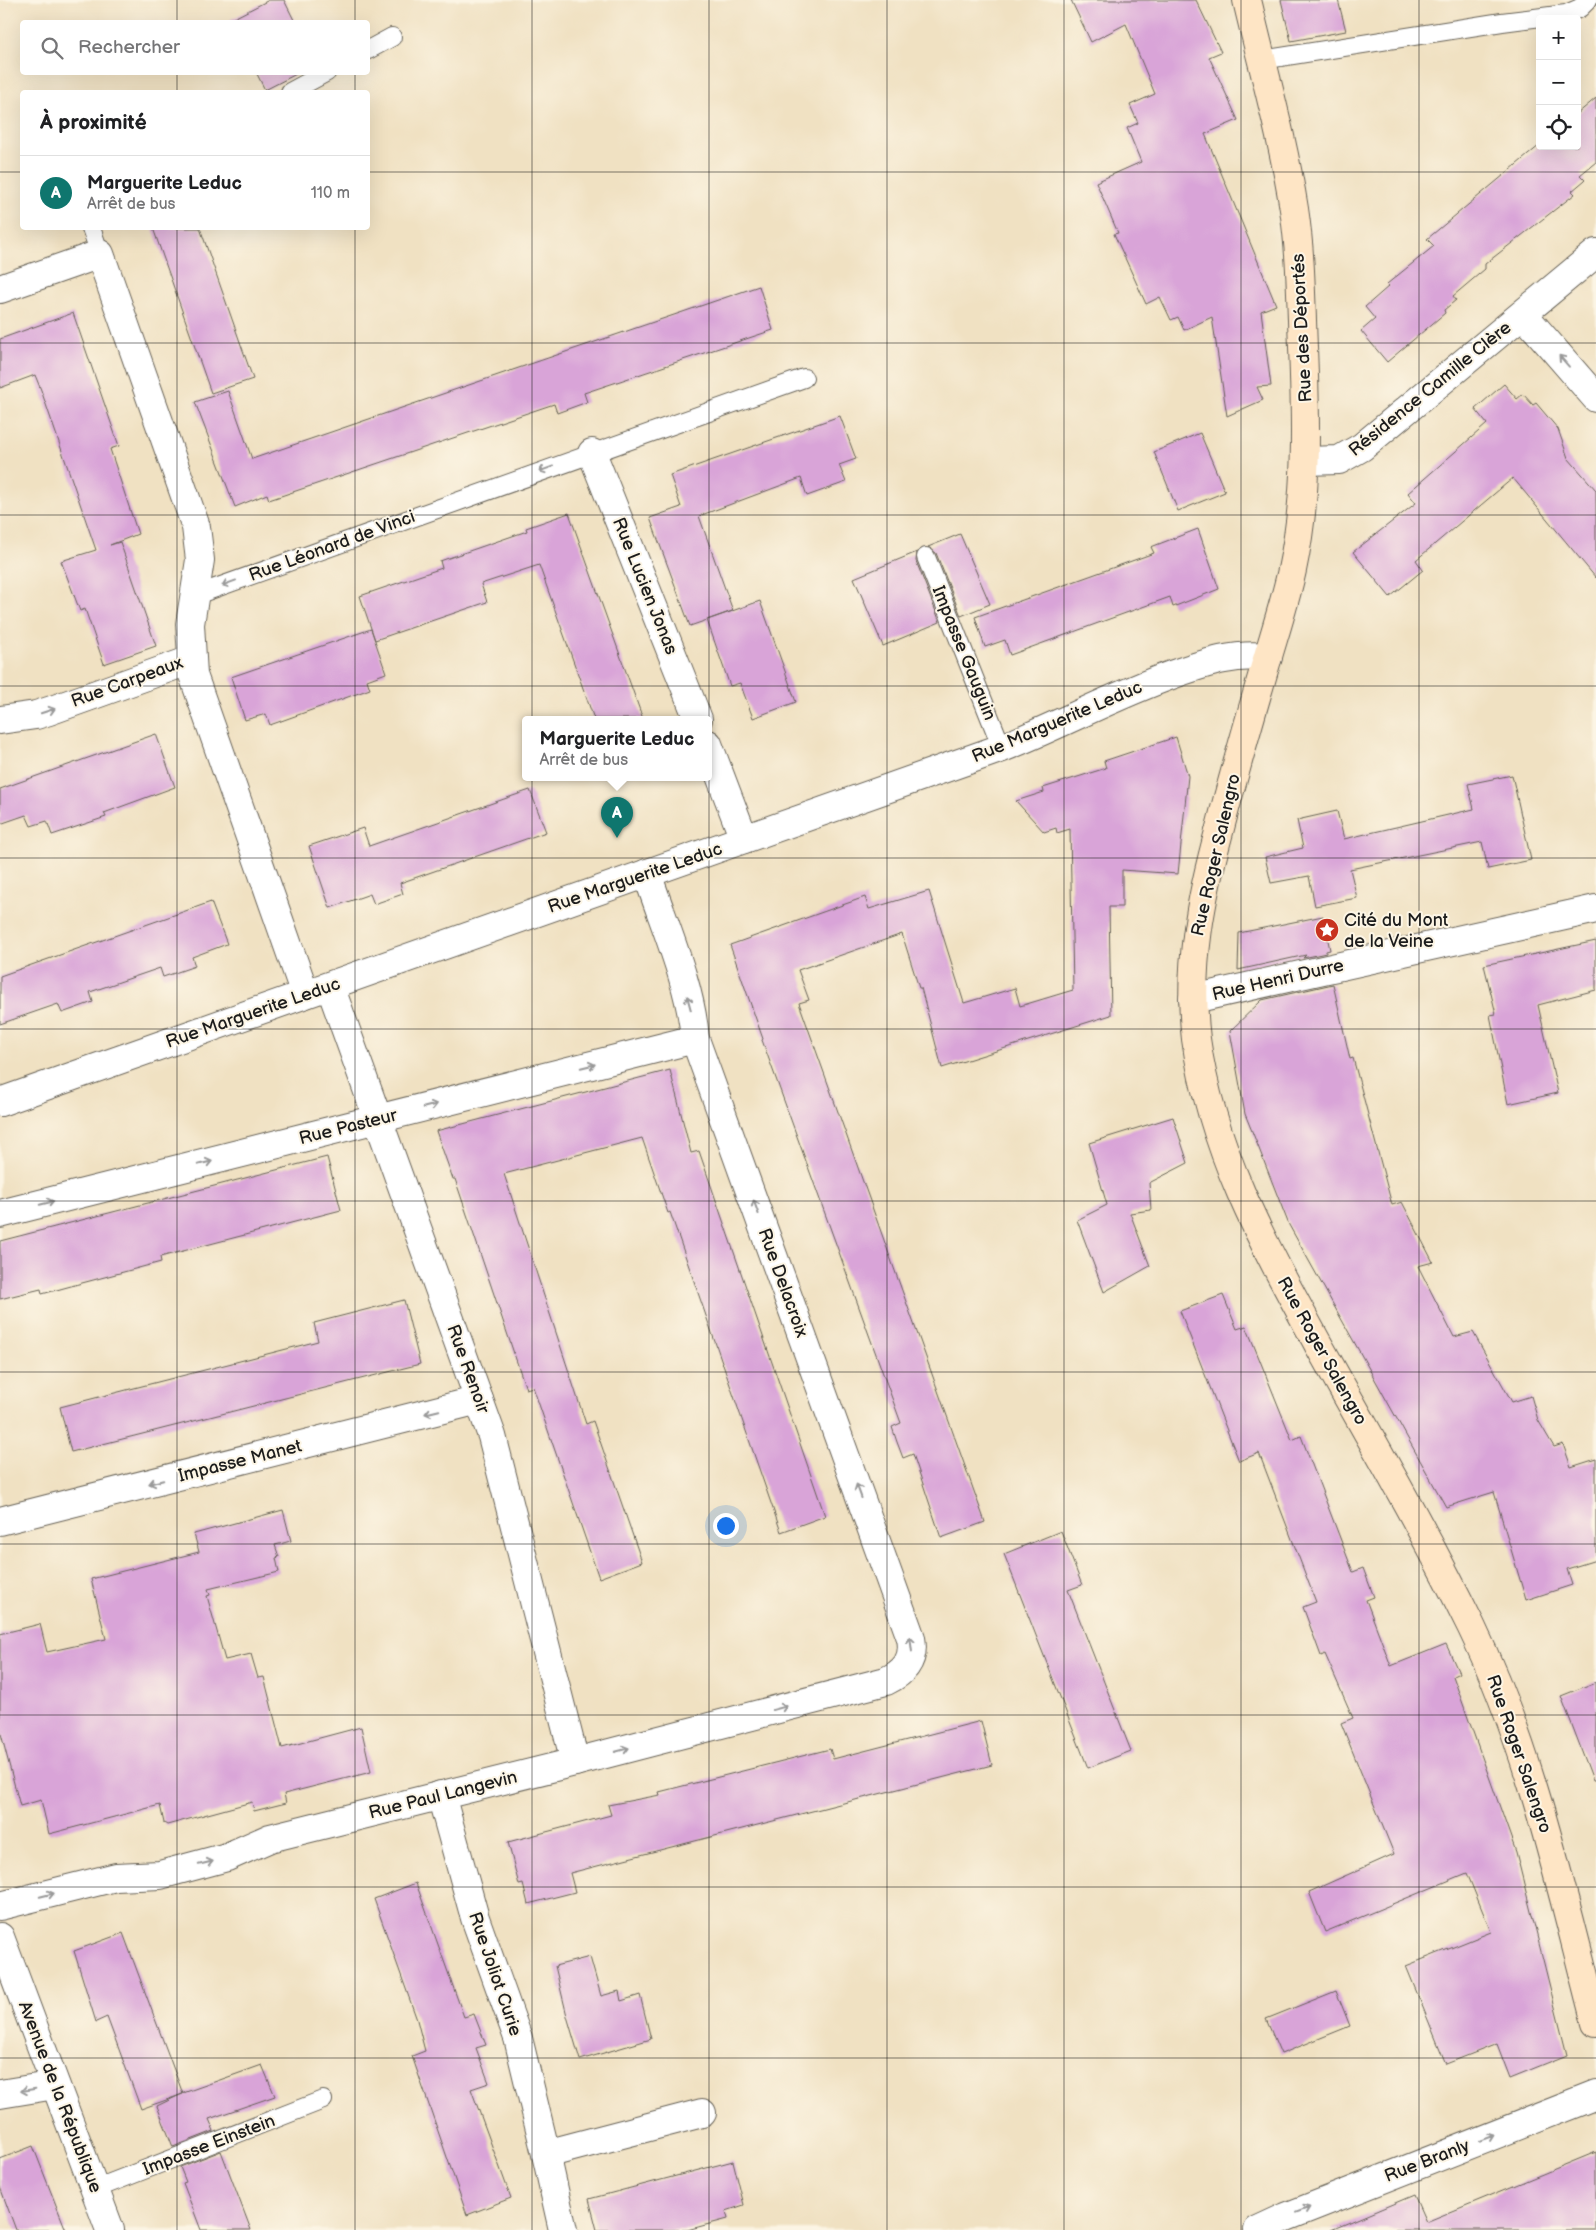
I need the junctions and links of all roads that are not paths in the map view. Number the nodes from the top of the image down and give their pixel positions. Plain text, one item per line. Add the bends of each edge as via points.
1 (1247, 0) edge
2 (1588, 0) edge
3 (392, 37) dead end
4 (370, 49) edge
5 (1261, 60) junction
6 (321, 75) edge
7 (294, 90) edge
8 (93, 230) edge
9 (1596, 253) edge
10 (100, 254) junction
11 (0, 289) edge
12 (1524, 314) junction
13 (804, 378) dead end
14 (1596, 398) edge
15 (592, 453) junction
16 (1306, 461) junction
17 (926, 557) dead end
18 (196, 595) junction
19 (1268, 657) junction
20 (191, 660) junction
21 (697, 716) edge
22 (0, 720) edge
23 (1002, 748) junction
24 (712, 755) edge
25 (744, 839) junction
26 (647, 873) junction
27 (1596, 910) edge
28 (317, 990) junction
29 (1193, 999) junction
30 (695, 1039) junction
31 (0, 1102) edge
32 (377, 1120) junction
33 (0, 1214) edge
34 (479, 1400) junction
35 (0, 1521) edge
36 (886, 1681) joint
37 (575, 1762) junction
38 (441, 1795) junction
39 (0, 1906) edge
40 (0, 1937) edge
41 (1596, 2023) edge
42 (55, 2085) junction
43 (0, 2094) edge
44 (1596, 2095) edge
45 (323, 2100) dead end
46 (702, 2113) dead end
47 (546, 2154) junction
48 (95, 2189) junction
49 (110, 2230) edge
50 (563, 2230) edge
51 (1258, 2230) edge

1 - 5 street, Rue des Déportés
2 - 5 lane via 1566,14
3 - 4 lane
5 - 16 street, Rue des Déportés via 1295,222 1301,297
6 - 7 lane
8 - 10 lane
9 - 12 street, Résidence Camille Clère
10 - 11 street
10 - 18 street via 196,527 200,560
14 -> 12 street, Résidence Camille Clère
12 - 16 street, Résidence Camille Clère via 1350,455 1339,460
13 - 15 lane, Rue Léonard de Vinci
15 -> 18 lane, Rue Léonard de Vinci
15 - 21 street, Rue Lucien Jonas
16 - 19 street, Rue des Déportés via 1293,563
17 - 23 lane, Impasse Gauguin
18 - 20 street, Rue Carpeaux via 190,624
19 - 23 street, Rue Marguerite Leduc via 1235,656 1196,666 1129,691
19 - 29 street, Rue Roger Salengro via 1206,883 1194,953
22 -> 20 street, Rue Carpeaux via 42,713
20 - 28 street via 197,688
23 - 25 street, Rue Marguerite Leduc
24 - 25 street
25 - 26 street, Rue Marguerite Leduc
26 - 28 street, Rue Marguerite Leduc
30 -> 26 street, Rue Delacroix via 687,992
27 - 29 street, Rue Henri Durre
28 - 31 street, Rue Marguerite Leduc
28 - 32 street, Rue Renoir
29 - 41 street, Rue Roger Salengro via 1203,1082 1222,1147 1250,1217 1467,1619 1509,1712 1544,1823
32 -> 30 street, Rue Pasteur
36 -> 30 street, Rue Delacroix via 909,1664 913,1648 911,1638
33 -> 32 street, Rue Pasteur
32 - 34 street, Rue Renoir
34 -> 35 street, Impasse Manet
34 - 37 street, Rue Renoir via 492,1436
37 -> 36 street, Rue Paul Langevin
37 - 38 street, Rue Paul Langevin
39 -> 38 street, Rue Paul Langevin via 116,1877 160,1875 227,1857 270,1838
38 - 47 street, Rue Joliot Curie via 475,1918 518,2038
40 - 42 street, Avenue de la République
42 -> 43 street
42 - 48 street, Avenue de la République
51 -> 44 street, Rue Branly
45 - 48 lane, Impasse Einstein
46 - 47 street
47 - 50 street, Rue Joliot Curie
48 - 49 street, Avenue de la République

